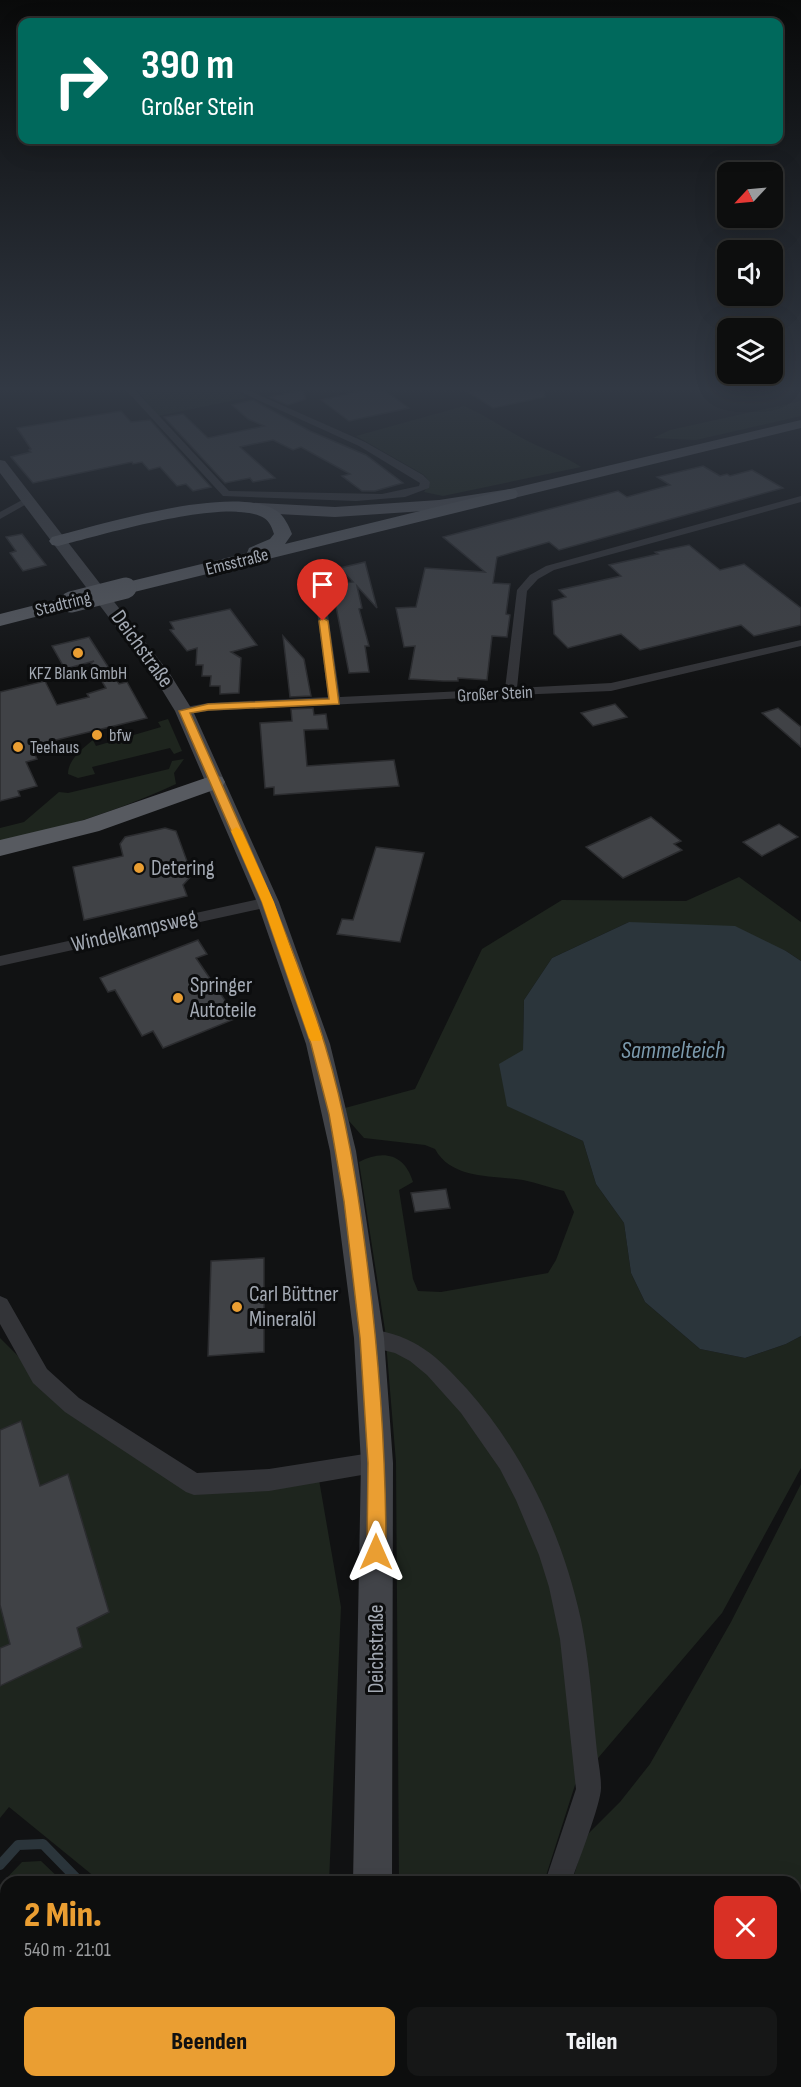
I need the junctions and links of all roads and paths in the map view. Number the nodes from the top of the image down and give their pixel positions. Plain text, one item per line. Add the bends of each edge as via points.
1 (17, 487) edge
2 (219, 487) edge
3 (423, 487) edge
4 (537, 487) edge
5 (510, 494) junction
6 (801, 499) edge
7 (27, 501) junction
8 (232, 501) junction
9 (0, 516) edge
10 (58, 541) junction
11 (232, 564) junction
12 (318, 580) dead end
13 (126, 588) joint
14 (0, 620) edge
15 (801, 644) edge
16 (510, 694) junction
17 (335, 702) junction
18 (184, 711) junction
19 (214, 782) junction
20 (0, 848) edge
21 (268, 902) junction
22 (0, 961) edge
23 (0, 1305) edge
24 (369, 1338) junction
25 (377, 1463) junction
26 (373, 1876) edge
27 (560, 1876) edge

1 - 7 main road, Deichstraße
2 - 8 street
3 - 8 street via 415,492 356,498
4 - 5 main road, Emsstraße
5 - 8 main road via 439,505 335,512
5 - 11 highway, Emsstraße
6 - 16 street via 550,568 534,577 522,590
7 - 9 street
7 - 10 main road, Deichstraße
8 - 10 highway
8 - 11 highway via 266,512 278,521 284,534 276,543
10 - 18 main road, Deichstraße via 164,678
11 - 13 highway, Emsstraße
12 - 17 street
13 - 14 highway, Stadtring, bridge
15 - 16 street, Großer Stein via 611,687
16 - 17 street, Großer Stein
17 - 18 street, Großer Stein
18 - 19 main road, Deichstraße
19 - 20 highway via 91,825
19 - 21 main road, Deichstraße
21 - 22 street, Windelkampsweg
21 - 24 main road, Deichstraße via 318,1044 336,1114
23 - 25 street via 39,1376 72,1405 194,1485 269,1480
24 - 25 main road, Deichstraße
24 - 27 street via 392,1342 413,1352 442,1377 479,1419 531,1506 557,1575 569,1619 590,1789
25 - 26 main road, Deichstraße

